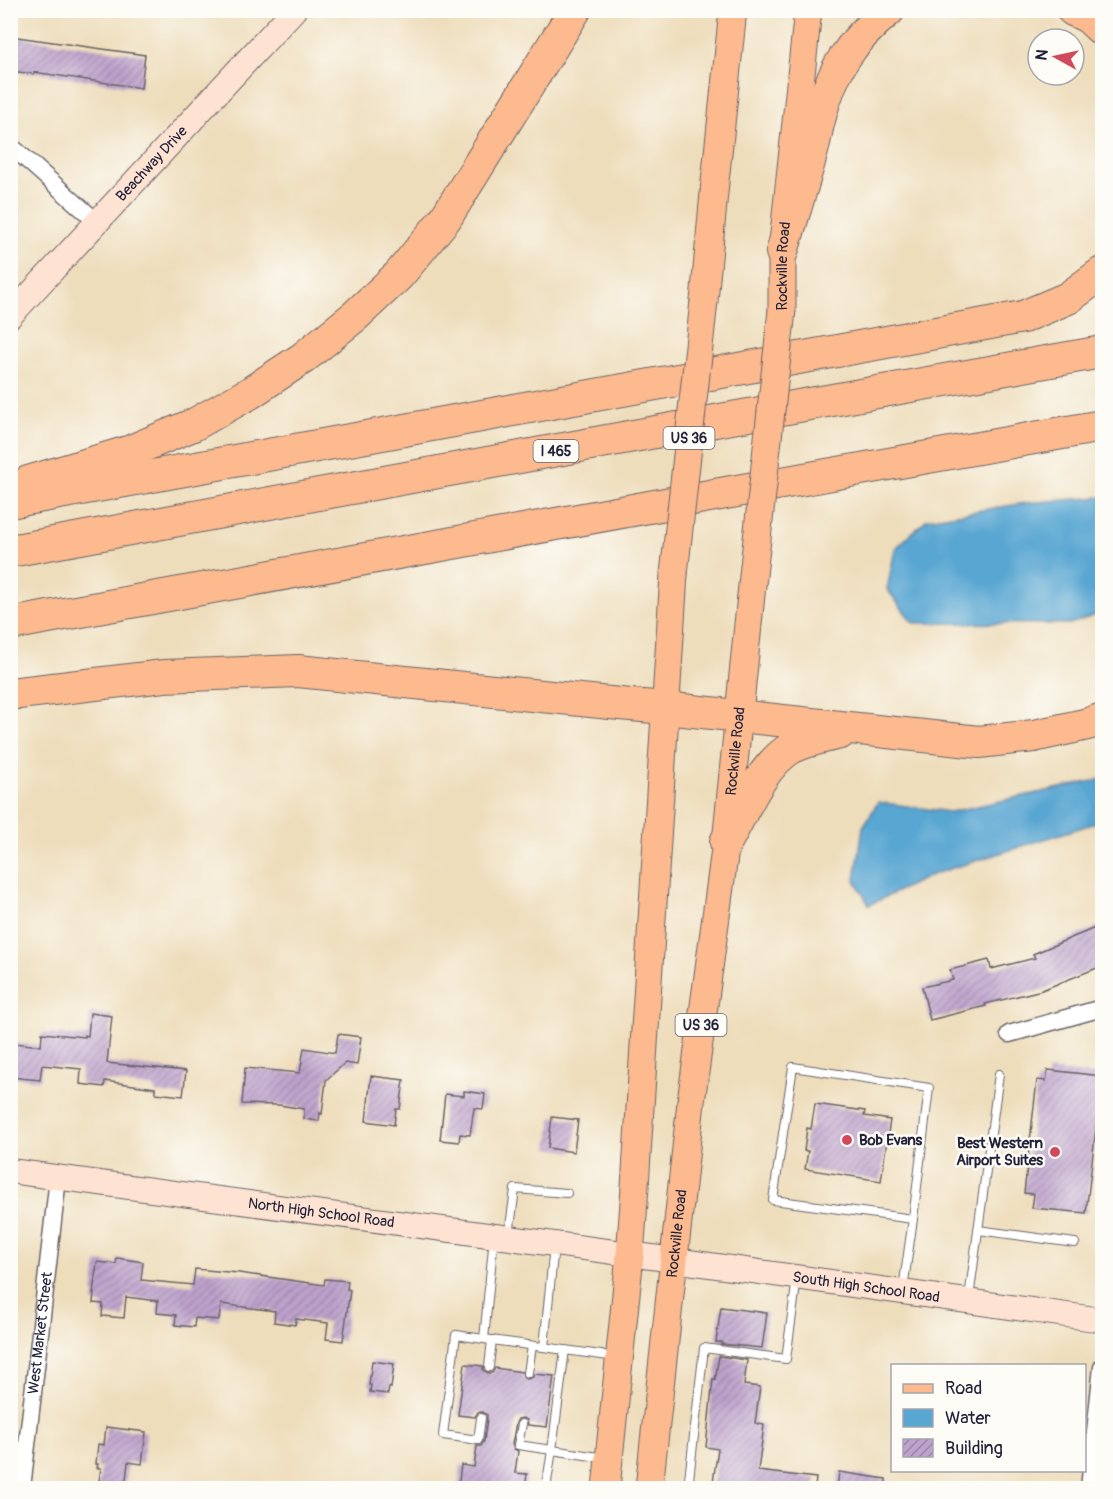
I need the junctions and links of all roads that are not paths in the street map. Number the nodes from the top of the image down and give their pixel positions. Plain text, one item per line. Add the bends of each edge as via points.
1 (294, 10) edge
2 (575, 10) edge
3 (733, 10) edge
4 (807, 10) edge
5 (889, 10) edge
6 (1073, 10) edge
7 (1102, 30) edge
8 (10, 146) edge
9 (97, 222) junction
10 (782, 252) junction
11 (1102, 273) edge
12 (10, 316) edge
13 (1102, 352) edge
14 (1102, 426) edge
15 (10, 488) edge
16 (10, 502) edge
17 (10, 551) edge
18 (10, 624) edge
19 (10, 694) edge
20 (665, 708) junction
21 (738, 716) junction
22 (1102, 719) edge
23 (861, 729) junction
24 (726, 842) junction
25 (1102, 1008) edge
26 (1010, 1034) dead end
27 (999, 1074) dead end
28 (10, 1171) edge
29 (58, 1178) junction
30 (567, 1193) dead end
31 (913, 1219) junction
32 (978, 1230) junction
33 (502, 1237) junction
34 (1075, 1243) dead end
35 (554, 1244) junction
36 (630, 1254) junction
37 (674, 1260) junction
38 (797, 1278) junction
39 (903, 1292) junction
40 (969, 1302) junction
41 (1102, 1320) edge
42 (488, 1340) junction
43 (532, 1346) junction
44 (544, 1347) junction
45 (566, 1350) junction
46 (619, 1357) junction
47 (1102, 1366) edge
48 (489, 1367) dead end
49 (528, 1373) dead end
50 (481, 1418) dead end
51 (522, 1424) dead end
52 (552, 1450) junction
53 (609, 1458) junction
54 (22, 1488) edge
55 (546, 1488) edge
56 (606, 1488) edge
57 (649, 1488) edge
58 (688, 1488) edge
59 (1089, 1488) edge

1 - 9 street, Beachway Drive
2 - 15 highway via 445,219 399,275 356,315 294,364 195,424 131,451
3 - 20 main road, US 36, bridge via 674,574
4 - 10 main road, Rockville Road
5 - 10 highway via 852,46 837,68
6 - 7 highway
8 - 9 street
9 - 12 street, Beachway Drive
10 - 21 main road, Rockville Road, bridge via 782,310
11 - 16 highway via 1068,298 1023,317
13 - 17 highway, I 465
14 - 18 highway
19 - 20 highway via 164,676 298,671
20 - 21 highway
20 - 36 main road, US 36
21 - 23 highway
21 - 24 main road, Rockville Road
22 - 23 highway, US 36 via 1034,736 979,742
23 - 24 highway, US 36 via 807,741 778,758 762,777
24 - 37 main road, Rockville Road / US 36
25 - 26 street
27 - 32 lane
28 - 29 street, North High School Road
29 - 33 street, North High School Road
29 - 54 street, West Market Street
30 - 33 lane via 515,1189
31 - 31 lane via 773,1200 793,1067 929,1088
31 - 39 lane
32 - 34 lane
32 - 40 lane
33 - 35 street, North High School Road
33 - 42 lane
35 - 36 street, North High School Road
35 - 44 lane
36 - 37 street, South High School Road
36 - 46 main road, US 36
37 - 38 street, South High School Road
37 - 57 main road, Rockville Road / US 36
38 - 39 street, South High School Road
38 - 58 lane via 786,1359 705,1348
39 - 40 street, South High School Road
40 - 41 street, South High School Road
42 - 43 lane
42 - 48 lane
42 - 50 lane via 456,1335 443,1435 478,1440
43 - 44 lane
43 - 49 lane
44 - 45 lane
45 - 46 lane
45 - 52 lane
46 - 53 main road, US 36
47 - 59 street
51 - 52 lane via 519,1445
52 - 53 lane
52 - 55 lane
53 - 56 main road, US 36

